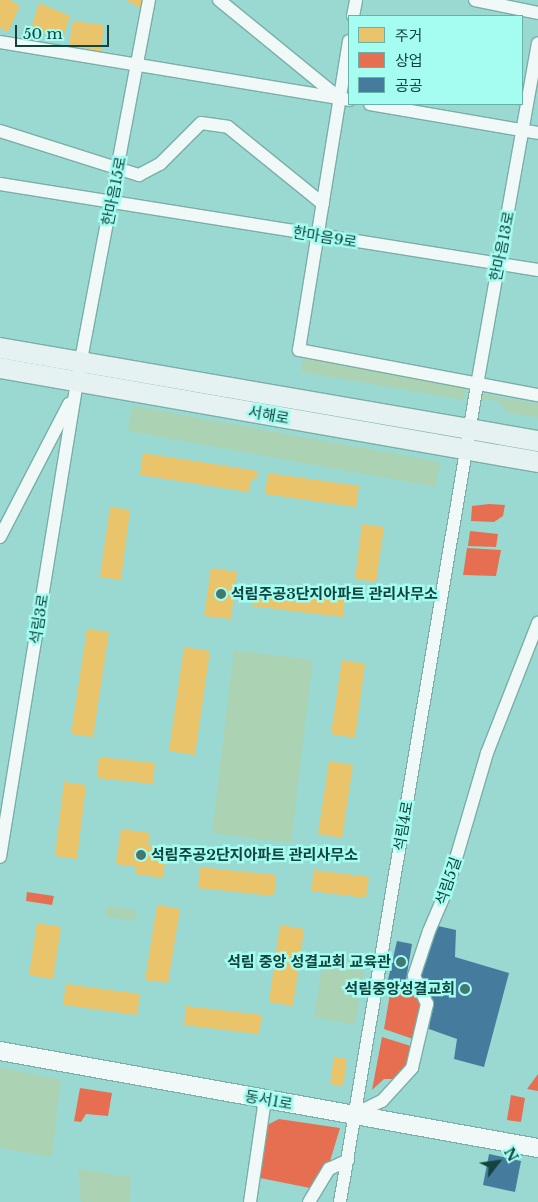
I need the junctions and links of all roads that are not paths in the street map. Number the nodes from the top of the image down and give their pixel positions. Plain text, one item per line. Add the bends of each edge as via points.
1 (149, 0) edge
2 (219, 0) edge
3 (356, 0) edge
4 (475, 0) edge
5 (538, 13) edge
6 (353, 15) edge
7 (0, 42) edge
8 (538, 44) edge
9 (348, 56) edge
10 (137, 67) junction
11 (345, 99) edge
12 (376, 105) edge
13 (0, 131) edge
14 (524, 131) junction
15 (538, 133) edge
16 (118, 170) junction
17 (0, 184) edge
18 (112, 204) junction
19 (322, 204) junction
20 (317, 236) junction
21 (498, 264) junction
22 (538, 270) edge
23 (0, 348) edge
24 (81, 362) junction
25 (0, 368) edge
26 (477, 385) junction
27 (76, 387) junction
28 (538, 394) edge
29 (470, 429) junction
30 (538, 441) edge
31 (467, 449) junction
32 (538, 462) edge
33 (0, 537) edge
34 (538, 623) edge
35 (0, 857) edge
36 (0, 1051) edge
37 (265, 1099) junction
38 (353, 1115) junction
39 (538, 1148) edge
40 (348, 1160) junction
41 (250, 1202) edge
42 (309, 1202) edge
43 (340, 1202) edge

1 - 10 street, 한마음15로
2 - 11 street
3 - 6 street
4 - 5 street
7 - 10 street
8 - 14 street, 한마음13로
9 - 11 street
10 - 11 street
10 - 16 street, 한마음15로
11 - 19 street
12 - 14 street
13 - 16 street
14 - 15 street
14 - 21 street, 한마음13로
16 - 18 street, 한마음15로
16 - 19 street via 140,175 160,164 201,123 228,127
17 - 18 street, 한마음9로
18 - 20 street, 한마음9로
18 - 24 street, 한마음15로
19 - 20 street
20 - 21 street, 한마음9로
20 - 26 street via 298,350
21 - 22 street, 한마음9로
21 - 26 street, 한마음13로
23 - 24 main road, 서해로
24 - 27 street, 한마음15로
24 - 29 main road, 서해로
25 - 27 main road, 서해로
26 - 28 street
26 - 29 street, 한마음13로
27 - 31 main road, 서해로
27 - 33 street
27 - 35 street, 석림3로
29 - 30 main road, 서해로
29 - 31 street, 한마음13로
31 - 32 main road, 서해로
31 - 38 street, 석림4로
34 - 38 street, 석림5길 via 487,753 447,889 414,976 427,1004 412,1069 382,1101
36 - 37 street, 동서1로
37 - 38 street, 동서1로
37 - 41 street
38 - 39 street, 동서1로
38 - 40 street, 석림4로
40 - 42 street via 329,1169
40 - 43 street, 석림4로

